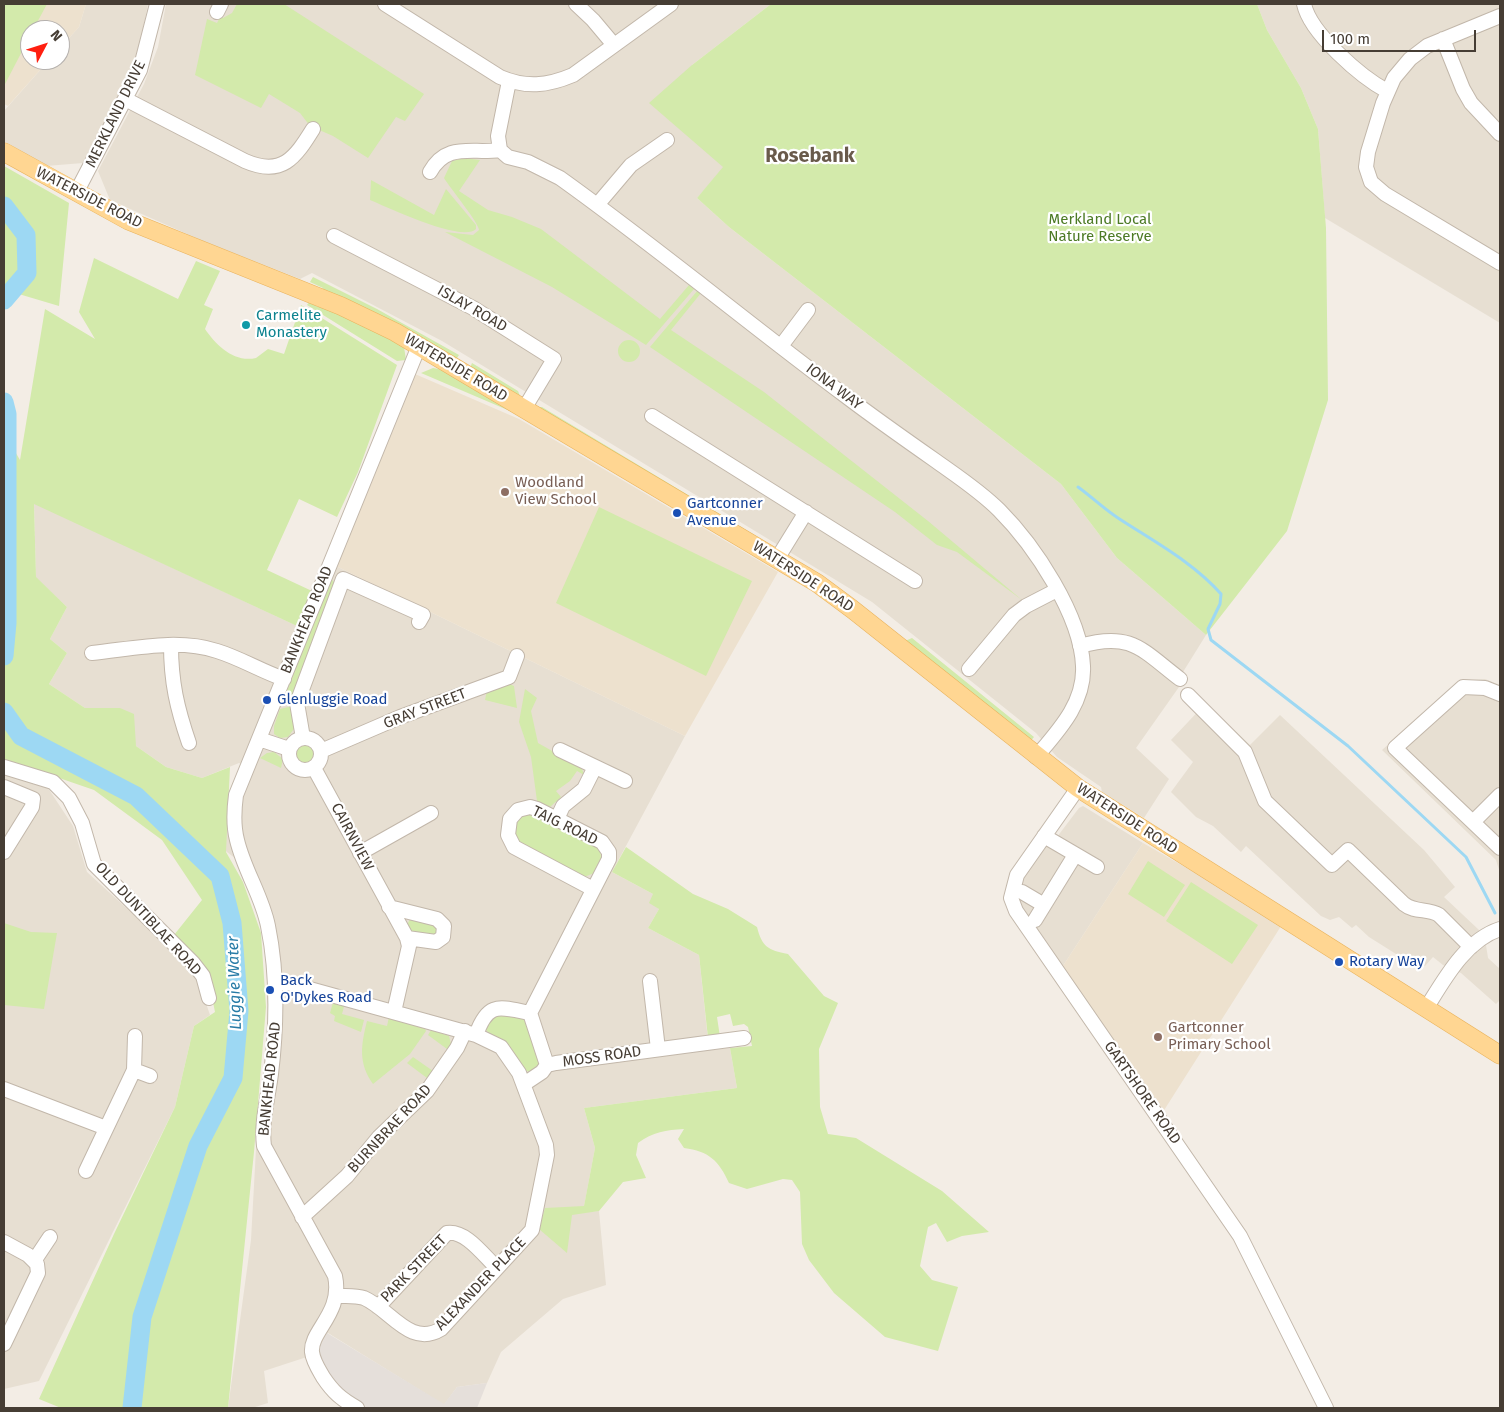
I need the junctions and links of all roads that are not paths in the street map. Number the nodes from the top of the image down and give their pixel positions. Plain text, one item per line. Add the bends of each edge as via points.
1 (157, 4) edge
2 (385, 4) edge
3 (576, 4) edge
4 (671, 4) edge
5 (1304, 4) edge
6 (1500, 16) edge
7 (1443, 39) junction
8 (614, 45) junction
9 (509, 81) junction
10 (1387, 91) junction
11 (127, 100) junction
12 (313, 129) dead end
13 (1500, 134) edge
14 (667, 140) dead end
15 (500, 150) junction
16 (4, 152) edge
17 (430, 172) dead end
18 (76, 193) junction
19 (597, 204) junction
20 (334, 236) dead end
21 (1500, 263) edge
22 (808, 310) dead end
23 (419, 346) junction
24 (782, 346) junction
25 (524, 409) junction
26 (652, 416) dead end
27 (806, 512) junction
28 (776, 558) junction
29 (915, 581) dead end
30 (1057, 590) junction
31 (419, 622) dead end
32 (171, 645) junction
33 (1080, 646) junction
34 (92, 653) dead end
35 (517, 656) dead end
36 (969, 669) dead end
37 (284, 679) junction
38 (1180, 679) dead end
39 (1500, 694) edge
40 (1188, 695) dead end
41 (303, 738) junction
42 (259, 739) junction
43 (189, 744) dead end
44 (289, 749) junction
45 (560, 750) dead end
46 (321, 751) junction
47 (1036, 757) junction
48 (4, 766) edge
49 (595, 767) junction
50 (314, 768) junction
51 (625, 781) dead end
52 (4, 787) edge
53 (1078, 788) junction
54 (1500, 795) edge
55 (431, 813) dead end
56 (557, 819) junction
57 (1473, 822) junction
58 (1044, 836) junction
59 (1500, 848) edge
60 (4, 852) edge
61 (360, 853) junction
62 (1075, 855) junction
63 (1097, 867) dead end
64 (593, 890) junction
65 (1022, 892) dead end
66 (1044, 905) junction
67 (390, 907) junction
68 (1035, 920) dead end
69 (1500, 929) edge
70 (407, 938) junction
71 (1471, 947) junction
72 (650, 980) dead end
73 (275, 983) junction
74 (209, 998) dead end
75 (1427, 1007) junction
76 (394, 1012) junction
77 (530, 1013) junction
78 (470, 1033) junction
79 (135, 1036) dead end
80 (744, 1038) dead end
81 (658, 1050) junction
82 (1500, 1055) edge
83 (547, 1065) junction
84 (134, 1070) junction
85 (150, 1076) dead end
86 (524, 1084) junction
87 (4, 1089) edge
88 (106, 1128) junction
89 (86, 1171) dead end
90 (302, 1217) junction
91 (50, 1237) dead end
92 (4, 1242) edge
93 (34, 1261) junction
94 (497, 1268) junction
95 (336, 1296) junction
96 (378, 1307) junction
97 (4, 1344) edge
98 (357, 1408) edge
99 (1326, 1408) edge

1 - 11 street, MERKLAND DRIVE via 145,55
2 - 9 street via 489,72
3 - 8 street
4 - 8 street
5 - 10 street via 1315,27 1358,72
6 - 7 street
7 - 10 street via 1410,59
7 - 13 street via 1471,103
8 - 9 street via 579,71 558,81 535,86
9 - 15 street via 498,136
10 - 21 street via 1368,152 1366,167 1371,182 1385,194
11 - 12 street via 245,161 266,167 290,160
11 - 18 street, MERKLAND DRIVE
14 - 19 street via 631,165
15 - 17 street, IONA WAY via 455,152 440,158
15 - 19 street, IONA WAY via 508,157 528,162 560,178
16 - 18 main road, WATERSIDE ROAD
18 - 23 main road, WATERSIDE ROAD via 129,221 341,306
19 - 24 street, IONA WAY
20 - 25 street, ISLAY ROAD via 466,304 554,359
22 - 24 street
23 - 25 main road, WATERSIDE ROAD
23 - 37 street, BANKHEAD ROAD
24 - 30 street, IONA WAY via 846,397 988,500 1034,550
25 - 28 main road, WATERSIDE ROAD
26 - 27 street
27 - 28 street
27 - 29 street
28 - 47 main road, WATERSIDE ROAD via 852,609
30 - 33 street, IONA WAY
30 - 36 street via 1014,615
31 - 41 street via 423,615 343,579 296,704
32 - 34 street
32 - 37 street via 218,651
32 - 43 street via 176,704
33 - 38 street via 1103,640 1130,643
33 - 47 street, IONA WAY via 1083,672 1080,692 1067,719
35 - 46 street, GRAY STREET via 509,677
37 - 42 street, BANKHEAD ROAD
39 - 57 street via 1486,688 1463,687 1394,748
40 - 71 street via 1244,752 1266,801 1332,865 1348,850 1410,909 1439,915
41 - 44 street
41 - 46 street via 316,742
42 - 44 street
42 - 73 street, BANKHEAD ROAD via 236,795 234,820 237,842 268,925
44 - 50 street via 290,760 298,769
45 - 49 street
46 - 50 street via 320,761
47 - 53 main road, WATERSIDE ROAD
48 - 74 street, OLD DUNTIBLAE ROAD via 53,782 69,798 82,823 94,864 193,963 203,976
49 - 51 street
49 - 56 street via 584,789 563,806
50 - 61 street, CAIRNVIEW
52 - 60 street via 33,799 32,807
53 - 58 street, GARTSHORE ROAD
53 - 75 main road, WATERSIDE ROAD
54 - 57 street
55 - 61 street
56 - 64 street, TAIG ROAD via 602,842 609,852
56 - 64 street, TAIG ROAD via 537,809 524,808 510,819 510,842
57 - 59 street
58 - 62 street
58 - 99 street, GARTSHORE ROAD via 1014,881 1011,898 1016,911 1244,1242
61 - 67 street, CAIRNVIEW
62 - 63 street
62 - 66 street
64 - 77 street, TAIG ROAD
65 - 66 street
66 - 68 street
67 - 70 street, CAIRNVIEW
67 - 70 street via 437,919 444,926 443,937 436,942
69 - 71 street
70 - 76 street via 409,946
71 - 75 street
72 - 81 street, MOSS ROAD
73 - 76 street, ALEXANDER PLACE via 288,983
73 - 90 street, BANKHEAD ROAD via 276,1023 264,1146
75 - 82 main road, WATERSIDE ROAD
76 - 78 street, ALEXANDER PLACE
77 - 78 street via 493,1008
77 - 83 street
78 - 86 street, ALEXANDER PLACE via 502,1047
78 - 90 street, BURNBRAE ROAD via 426,1091 379,1137 347,1176
79 - 84 street
80 - 81 street, MOSS ROAD
81 - 83 street, MOSS ROAD
83 - 86 street, MOSS ROAD via 532,1081
84 - 85 street
84 - 88 street
86 - 94 street, ALEXANDER PLACE via 547,1155 534,1225
87 - 88 street
88 - 89 street
90 - 95 street, BANKHEAD ROAD via 335,1276
91 - 93 street
92 - 93 street
93 - 97 street via 38,1273
94 - 96 street, ALEXANDER PLACE via 434,1334 412,1333
94 - 96 street, PARK STREET via 462,1235 447,1233
95 - 96 street, ALEXANDER PLACE via 357,1296
95 - 98 street via 312,1352 338,1398

